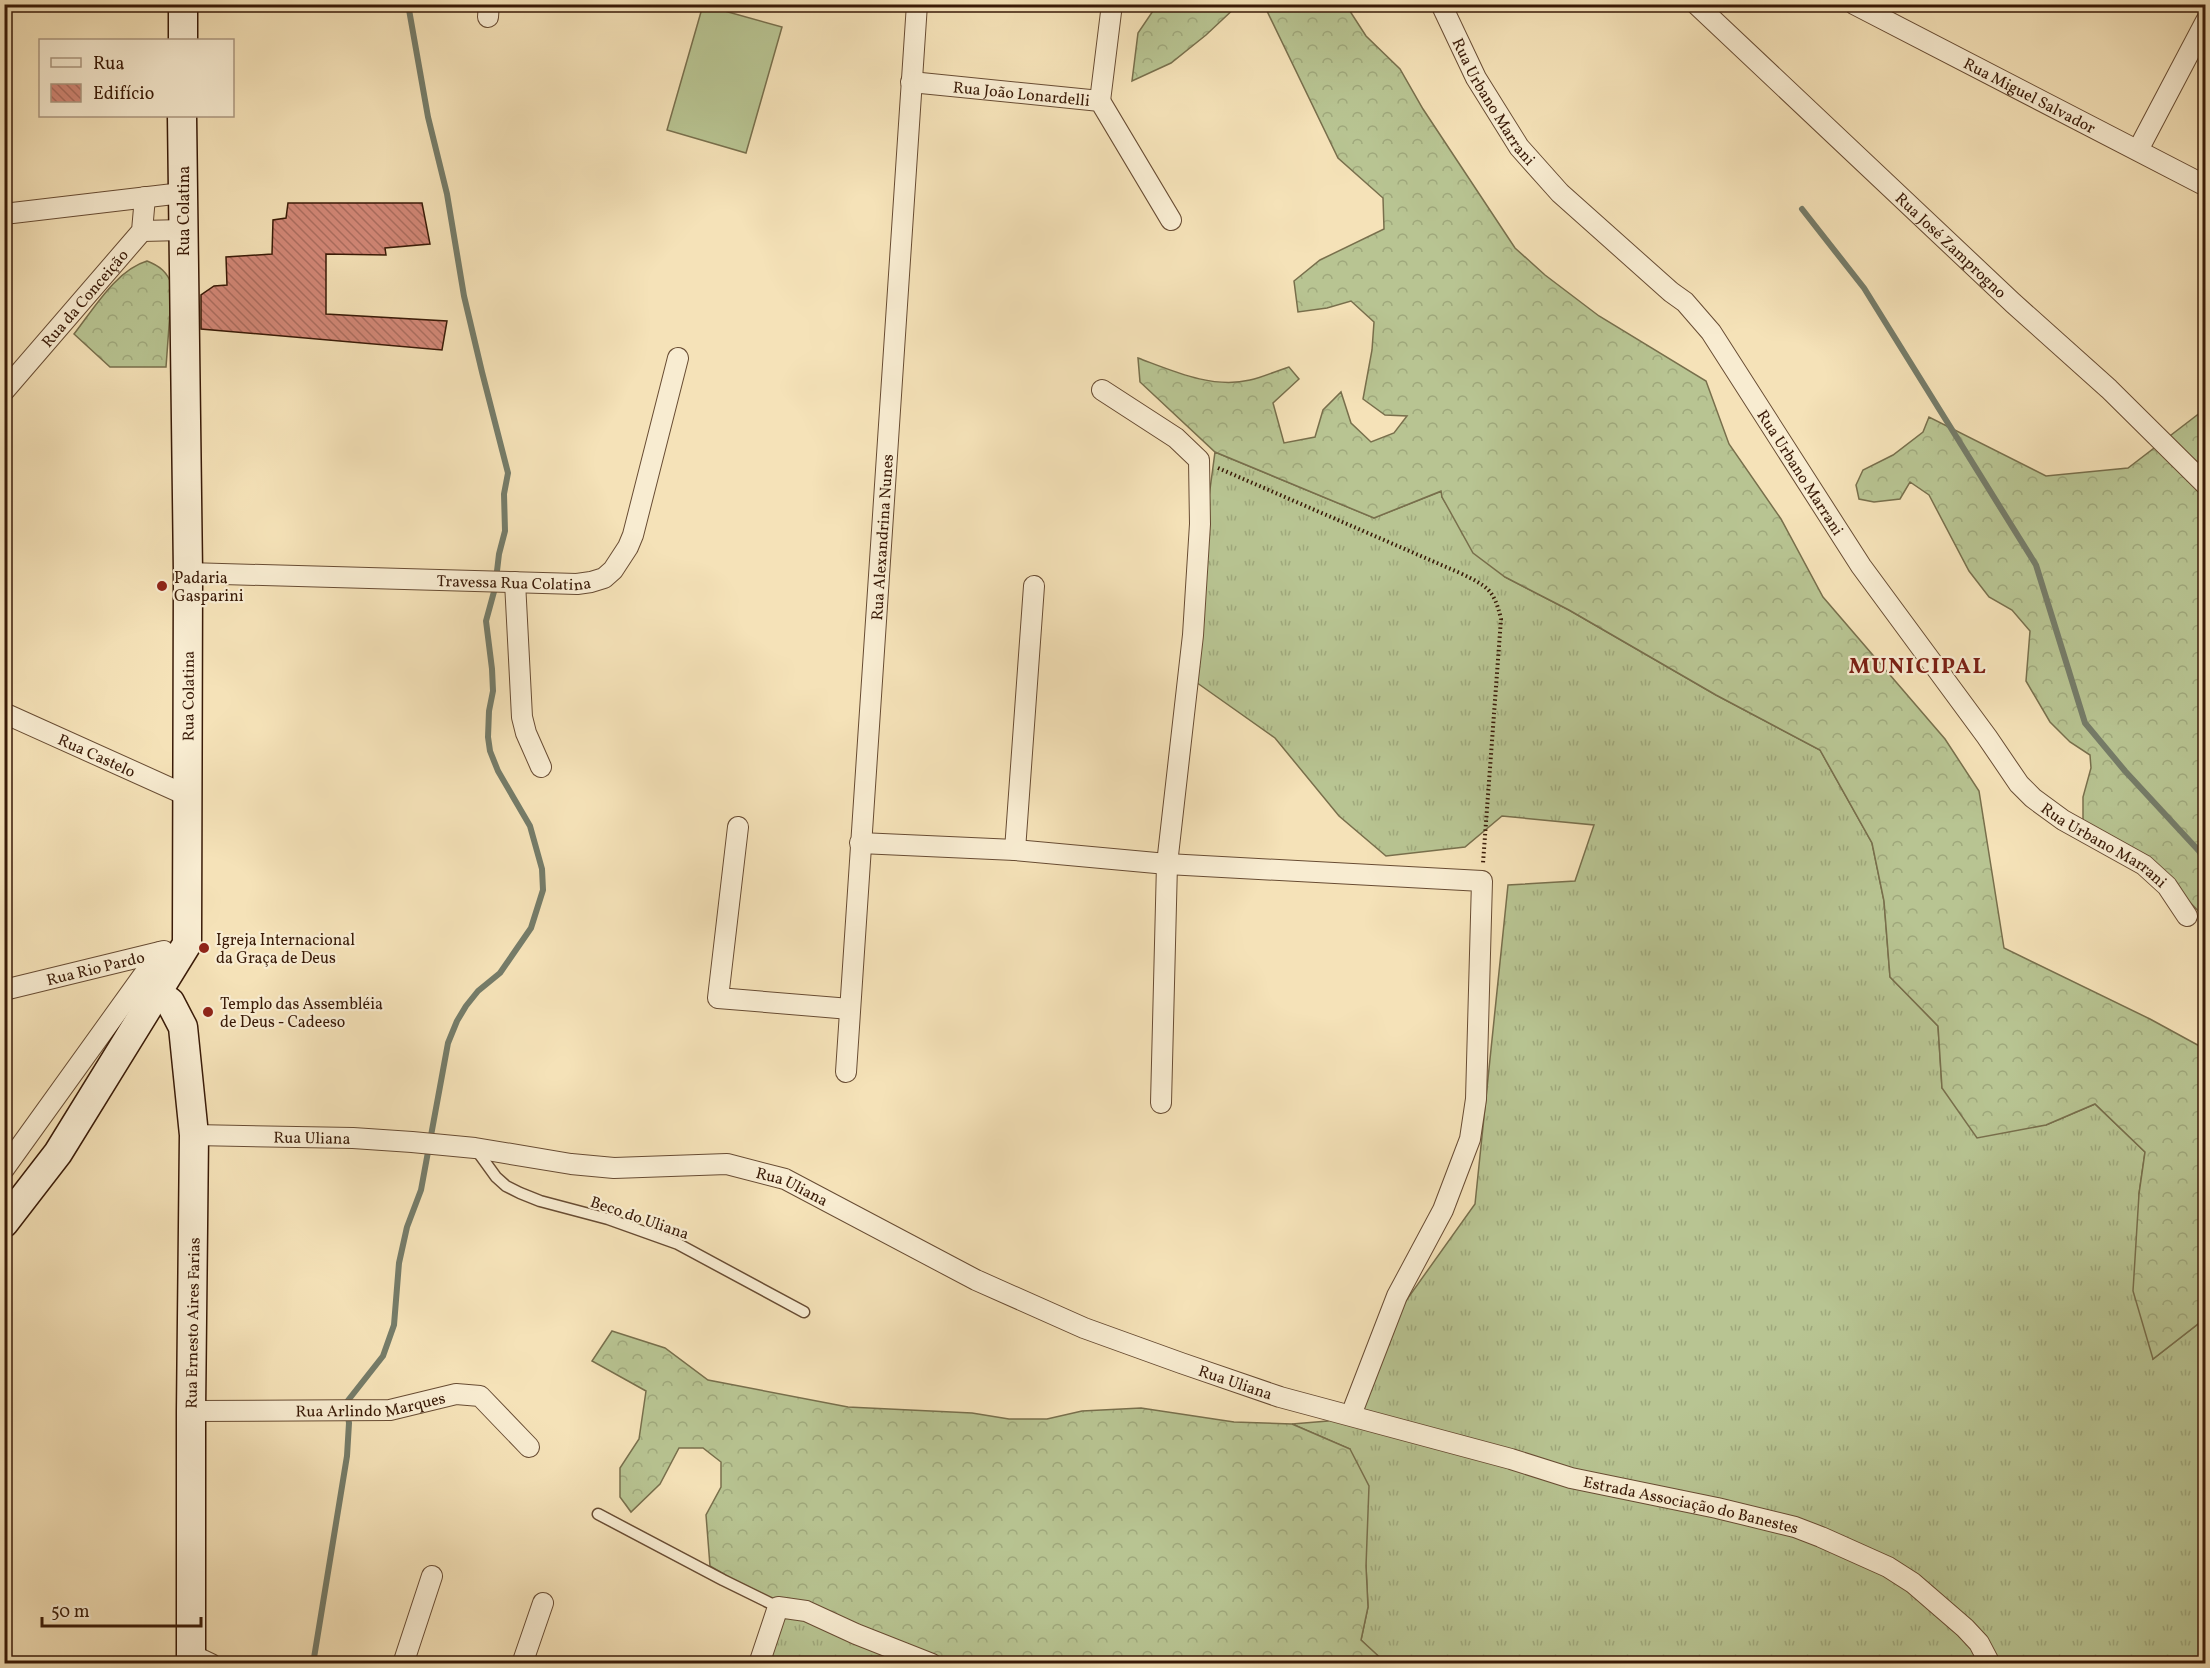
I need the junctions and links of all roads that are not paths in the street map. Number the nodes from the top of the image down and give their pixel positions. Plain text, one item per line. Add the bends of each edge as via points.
1 (183, 4) edge
2 (917, 4) edge
3 (1112, 4) edge
4 (1441, 4) edge
5 (1696, 4) edge
6 (1854, 4) edge
7 (1880, 10) edge
8 (2205, 21) edge
9 (183, 39) edge
10 (911, 81) junction
11 (1100, 101) junction
12 (183, 117) edge
13 (2138, 150) junction
14 (2205, 186) edge
15 (182, 193) junction
16 (145, 197) junction
17 (4, 214) edge
18 (1171, 220) dead end
19 (183, 230) junction
20 (142, 231) junction
21 (678, 358) dead end
22 (1101, 390) dead end
23 (4, 391) edge
24 (2205, 485) edge
25 (188, 573) junction
26 (500, 582) junction
27 (1034, 586) dead end
28 (4, 713) edge
29 (541, 767) dead end
30 (188, 796) junction
31 (738, 827) dead end
32 (860, 843) junction
33 (1014, 850) junction
34 (1167, 864) junction
35 (2187, 916) dead end
36 (187, 944) junction
37 (160, 952) junction
38 (4, 990) edge
39 (157, 993) junction
40 (850, 1009) junction
41 (846, 1072) dead end
42 (1161, 1104) dead end
43 (194, 1135) junction
44 (475, 1148) junction
45 (4, 1169) edge
46 (4, 1224) edge
47 (804, 1312) dead end
48 (191, 1411) junction
49 (1351, 1415) junction
50 (529, 1447) dead end
51 (598, 1514) dead end
52 (432, 1576) dead end
53 (543, 1603) dead end
54 (778, 1607) junction
55 (198, 1661) edge
56 (403, 1664) edge
57 (522, 1664) edge
58 (759, 1664) edge
59 (932, 1664) edge
60 (1990, 1664) edge

1 - 9 main road
2 - 10 street, Rua Alexandrina Nunes
3 - 11 street
4 - 35 street, Rua Urbano Marrani via 1476,78 1520,147 1560,193 1685,302 1711,332 1861,566 2019,783 2063,820 2144,865 2167,886
5 - 24 street, Rua José Zamprogno via 2109,389
6 - 7 street, Rua Miguel Salvador
7 - 13 street, Rua Miguel Salvador
8 - 13 street
10 - 11 street, Rua João Lonardelli
10 - 32 street, Rua Alexandrina Nunes
11 - 18 street, Rua João Lonardelli
12 - 15 main road, Rua Colatina
13 - 14 street, Rua Miguel Salvador
15 - 16 street
15 - 19 main road, Rua Colatina
16 - 17 street
16 - 20 street
19 - 20 street
19 - 25 main road, Rua Colatina
20 - 23 street, Rua da Conceição
21 - 26 street, Travessa Rua Colatina via 633,535 613,570 591,582
22 - 34 street via 1176,438 1199,460 1200,524 1193,635
25 - 26 street, Travessa Rua Colatina
25 - 30 main road, Rua Colatina
26 - 29 street via 522,717
27 - 33 street
28 - 30 street, Rua Castelo
30 - 36 main road, Rua Colatina
31 - 40 street via 718,998
32 - 33 street
32 - 40 street, Rua Alexandrina Nunes
33 - 34 street
34 - 42 street
34 - 49 street via 1482,881 1476,1099 1470,1139 1443,1210 1397,1296
36 - 37 street, Rua Rio Pardo
36 - 39 main road
37 - 38 street, Rua Rio Pardo
37 - 45 street
39 - 43 main road, Rua Ernesto Aires Farias via 170,1002 183,1027
39 - 46 main road via 58,1153
40 - 41 street, Rua Alexandrina Nunes
43 - 44 street, Rua Uliana via 353,1138
43 - 48 main road, Rua Ernesto Aires Farias
44 - 47 lane, Beco do Uliana via 496,1177 520,1194 678,1244
44 - 49 street, Rua Uliana via 614,1168 727,1164 766,1173 785,1179 976,1280 1084,1328 1280,1397
48 - 50 street, Rua Arlindo Marques via 390,1410 456,1394 480,1396
48 - 55 main road, Rua Ernesto Aires Farias
49 - 60 street, Estrada Associação do Banestes via 1571,1478 1699,1504 1821,1537 1913,1582 1965,1628
51 - 54 lane
52 - 56 street
53 - 57 street
54 - 58 street
54 - 59 street via 806,1611

